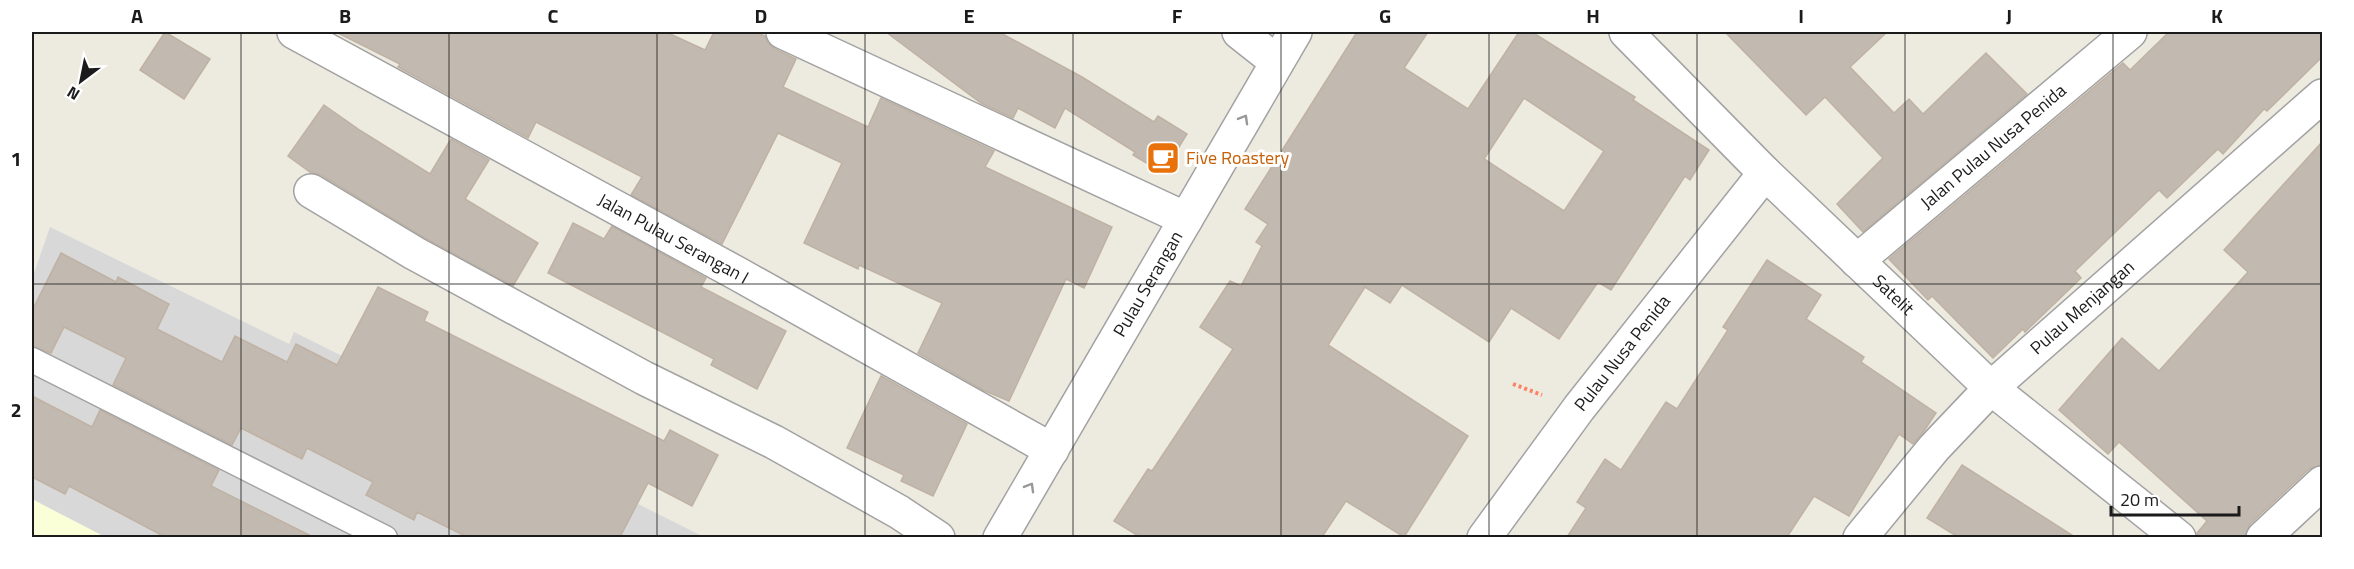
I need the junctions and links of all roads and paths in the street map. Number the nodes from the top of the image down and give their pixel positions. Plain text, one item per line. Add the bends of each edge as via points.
1 (294, 32) edge
2 (783, 32) edge
3 (1239, 32) edge
4 (1295, 32) edge
5 (1628, 32) edge
6 (2130, 32) edge
7 (1277, 62) junction
8 (2322, 96) edge
9 (1765, 173) junction
10 (310, 191) dead end
11 (1186, 219) junction
12 (1857, 261) junction
13 (32, 360) edge
14 (1991, 388) junction
15 (1052, 450) junction
16 (2322, 483) edge
17 (2162, 532) edge
18 (385, 537) edge
19 (938, 537) edge
20 (1000, 537) edge
21 (1484, 537) edge
22 (1860, 537) edge
23 (2264, 537) edge

1 - 15 street, Jalan Pulau Serangan I
2 - 11 street
3 - 7 street
4 - 7 street, Pulau Serangan
5 - 9 street, Satelit
6 - 12 street, Jalan Pulau Nusa Penida
11 -> 7 street, Pulau Serangan
8 - 14 street, Pulau Menjangan
9 - 12 street, Satelit
9 - 21 street, Pulau Nusa Penida via 1579,408
10 - 19 street via 414,253 644,378 784,448
11 - 15 street, Pulau Serangan
12 - 14 street, Satelit
13 - 18 lane
14 - 17 street, Satelit
14 - 22 street, Pulau Menjangan via 1934,448
20 -> 15 street, Pulau Serangan
16 - 23 street

